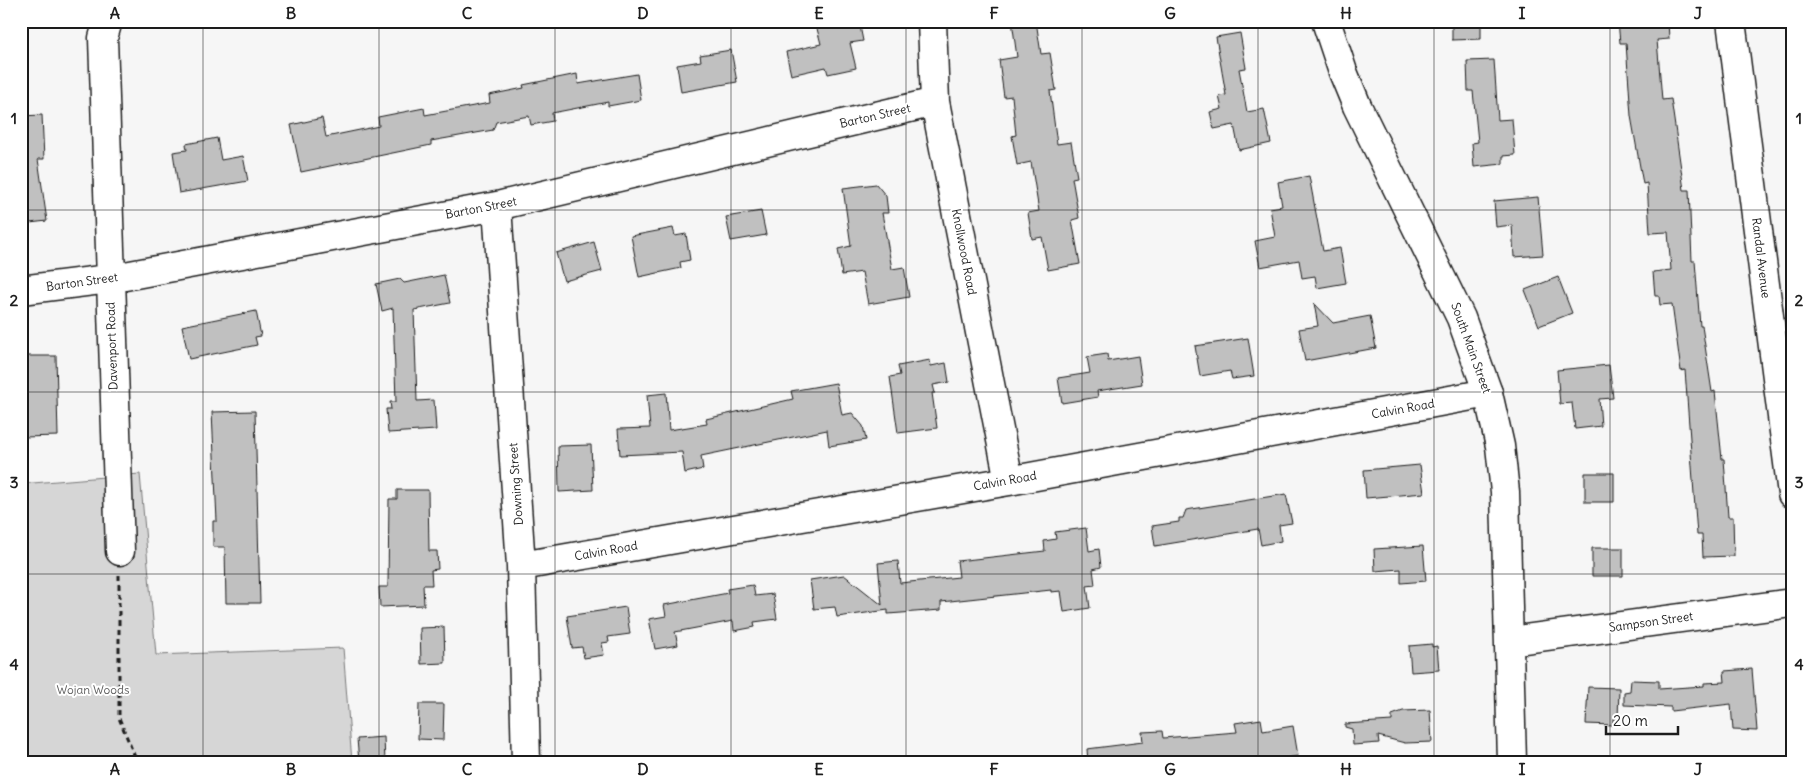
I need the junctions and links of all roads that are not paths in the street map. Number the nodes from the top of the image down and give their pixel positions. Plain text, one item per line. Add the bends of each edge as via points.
1 (108, 21) edge
2 (932, 21) edge
3 (1326, 21) edge
4 (1731, 21) edge
5 (935, 102) junction
6 (497, 206) junction
7 (109, 278) junction
8 (21, 290) edge
9 (1488, 393) junction
10 (1009, 481) junction
11 (1792, 494) edge
12 (120, 551) road end
13 (521, 566) junction
14 (1792, 603) edge
15 (1510, 641) junction
16 (526, 762) edge
17 (1512, 762) edge

1 - 7 street, Davenport Road via 103,38
2 - 5 street, Knollwood Road
3 - 9 street, South Main Street via 1357,106 1461,318
4 - 11 street, Randal Avenue
5 - 6 street, Barton Street
5 - 10 street, Knollwood Road
6 - 7 street, Barton Street
6 - 13 street, Downing Street
7 - 8 street, Barton Street
7 - 12 street, Davenport Road
9 - 10 street, Calvin Road
9 - 15 street, South Main Street via 1500,446 1505,492
10 - 13 street, Calvin Road
13 - 16 street, Downing Street
14 - 15 street, Sampson Street
15 - 17 street, South Main Street

